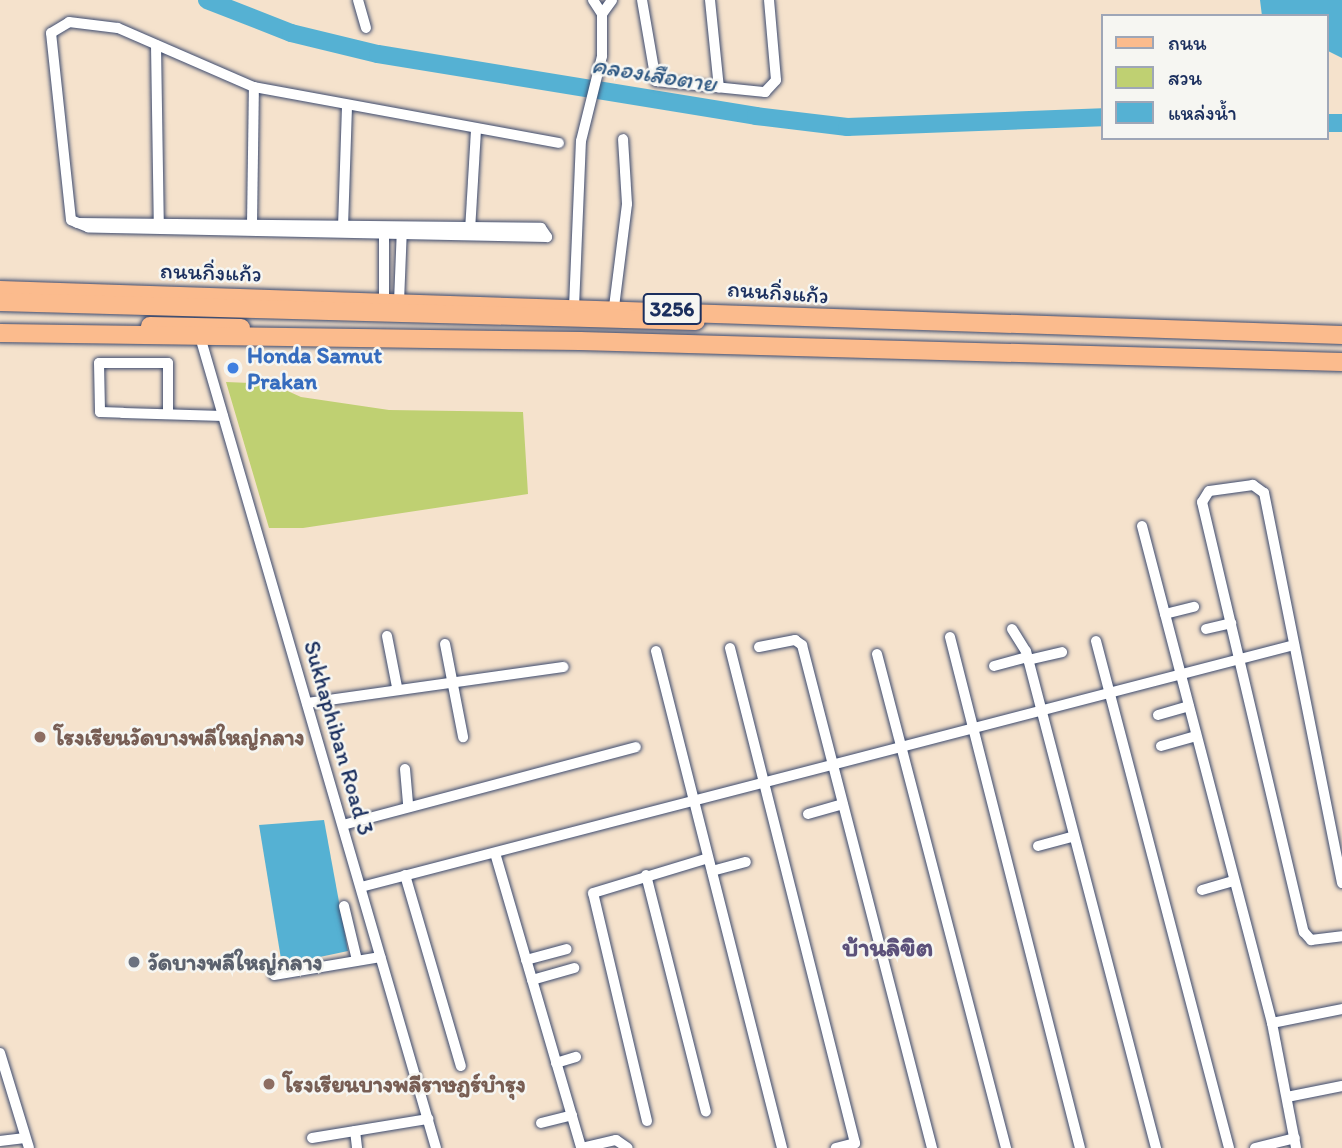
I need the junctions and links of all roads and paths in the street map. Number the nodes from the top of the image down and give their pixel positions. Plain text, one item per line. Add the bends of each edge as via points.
1 (358, 0) edge
2 (593, 0) edge
3 (612, 0) edge
4 (642, 0) edge
5 (710, 0) edge
6 (769, 0) edge
7 (603, 14) junction
8 (366, 28) dead end
9 (156, 45) junction
10 (254, 87) junction
11 (719, 88) junction
12 (347, 106) junction
13 (476, 129) junction
14 (623, 139) dead end
15 (559, 143) dead end
16 (159, 224) junction
17 (252, 226) junction
18 (343, 228) junction
19 (384, 230) junction
20 (402, 230) junction
21 (470, 232) junction
22 (385, 256) junction
23 (400, 257) junction
24 (0, 289) edge
25 (0, 302) edge
26 (392, 302) junction
27 (574, 307) junction
28 (614, 307) junction
29 (0, 310) edge
30 (734, 318) junction
31 (0, 321) edge
32 (395, 332) junction
33 (0, 333) edge
34 (1342, 335) edge
35 (201, 340) junction
36 (416, 342) junction
37 (1342, 362) edge
38 (168, 414) junction
39 (223, 416) junction
40 (1142, 526) dead end
41 (1194, 607) dead end
42 (1165, 614) junction
43 (1231, 623) junction
44 (1012, 629) dead end
45 (1206, 629) dead end
46 (387, 636) dead end
47 (950, 638) dead end
48 (1096, 641) dead end
49 (445, 644) dead end
50 (1294, 645) junction
51 (759, 647) dead end
52 (730, 648) dead end
53 (656, 651) dead end
54 (1062, 652) dead end
55 (877, 654) dead end
56 (1028, 659) junction
57 (1240, 659) junction
58 (994, 666) dead end
59 (563, 667) dead end
60 (1180, 674) junction
61 (452, 682) junction
62 (397, 687) junction
63 (1109, 692) junction
64 (307, 703) junction
65 (1189, 706) junction
66 (1040, 710) junction
67 (1158, 715) dead end
68 (971, 728) junction
69 (1196, 736) junction
70 (463, 737) dead end
71 (901, 746) junction
72 (1161, 746) dead end
73 (636, 747) dead end
74 (832, 764) junction
75 (405, 769) dead end
76 (765, 782) junction
77 (694, 800) junction
78 (843, 804) junction
79 (408, 807) junction
80 (808, 814) dead end
81 (343, 825) junction
82 (1072, 836) junction
83 (1038, 846) dead end
84 (495, 853) junction
85 (708, 858) junction
86 (746, 862) dead end
87 (712, 871) junction
88 (405, 875) junction
89 (646, 876) junction
90 (1234, 881) junction
91 (1342, 883) edge
92 (361, 887) junction
93 (1202, 890) dead end
94 (344, 906) dead end
95 (1342, 936) edge
96 (567, 949) dead end
97 (380, 957) junction
98 (357, 960) junction
99 (526, 960) junction
100 (574, 968) dead end
101 (274, 975) dead end
102 (532, 980) junction
103 (1342, 1009) edge
104 (1272, 1024) junction
105 (0, 1053) edge
106 (576, 1057) dead end
107 (556, 1063) junction
108 (461, 1066) dead end
109 (4, 1081) edge
110 (1342, 1086) edge
111 (1287, 1097) junction
112 (706, 1112) dead end
113 (572, 1115) junction
114 (428, 1119) junction
115 (648, 1121) dead end
116 (541, 1123) dead end
117 (355, 1131) junction
118 (312, 1138) dead end
119 (0, 1141) edge
120 (27, 1143) edge
121 (1295, 1143) edge
122 (357, 1148) edge
123 (436, 1148) edge
124 (581, 1148) edge
125 (628, 1148) edge
126 (782, 1148) edge
127 (836, 1148) edge
128 (932, 1148) edge
129 (1006, 1148) edge
130 (1080, 1148) edge
131 (1156, 1148) edge
132 (1229, 1148) edge
133 (1255, 1148) edge

1 - 8 street
2 - 7 street
3 - 7 street
4 - 11 street via 656,81
5 - 11 street
6 - 11 street via 774,88
7 - 27 street via 602,56 588,107
9 - 10 street
9 - 16 street
9 - 16 street via 106,25 69,22 51,33 66,212 77,223
10 - 12 street
10 - 17 street
12 - 13 street
12 - 18 street
13 - 15 street
13 - 21 street
14 - 28 street via 627,204
16 - 17 street
17 - 18 street
18 - 19 street
19 - 20 street
19 - 22 street
20 - 21 street
20 - 23 street
21 - 21 street via 541,228 548,236
22 - 23 street
22 - 26 street
23 - 26 street
24 - 26 main road, ถนนกิ่งแก้ว / 3256
25 - 30 main road, 3256 via 648,322
26 - 27 main road, ถนนกิ่งแก้ว / 3256
27 - 28 main road, ถนนกิ่งแก้ว / 3256
28 - 30 main road, ถนนกิ่งแก้ว / 3256
29 - 32 main road, 3256 via 355,322
30 - 34 main road, ถนนกิ่งแก้ว / 3256
31 - 32 main road, 3256
32 - 36 main road, 3256
33 - 35 main road, 3256
35 - 36 main road, 3256
35 - 39 street, Sukhaphiban Road 3
36 - 37 main road, 3256
38 - 38 street via 100,412 99,363 167,363
38 - 39 street
39 - 64 street, Sukhaphiban Road 3
40 - 42 street
41 - 42 street
42 - 60 street
43 - 45 street
43 - 50 street via 1202,502 1209,491 1253,485 1264,493
43 - 57 street
44 - 56 street
46 - 62 street
47 - 68 street
48 - 63 street
49 - 61 street
50 - 57 street
50 - 91 street
51 - 74 street via 795,640 802,645
52 - 76 street
53 - 77 street
54 - 56 street
55 - 71 street
56 - 58 street
56 - 66 street
57 - 60 street
57 - 95 street via 1304,932 1311,940
59 - 61 street
60 - 63 street
60 - 65 street
61 - 62 street
61 - 70 street
62 - 64 street
63 - 66 street
63 - 132 street
64 - 81 street, Sukhaphiban Road 3
65 - 67 street
65 - 69 street
66 - 68 street
66 - 82 street
68 - 71 street
68 - 130 street
69 - 72 street
69 - 90 street
71 - 74 street
71 - 129 street
73 - 79 street
74 - 76 street
74 - 78 street
75 - 79 street
76 - 77 street
76 - 127 street via 855,1143
77 - 84 street
77 - 85 street
78 - 80 street
78 - 128 street
79 - 81 street
81 - 92 street, Sukhaphiban Road 3
82 - 83 street
82 - 131 street
84 - 88 street
84 - 99 street
85 - 87 street
85 - 89 street
86 - 87 street
87 - 126 street
88 - 92 street
88 - 108 street
89 - 112 street
89 - 115 street via 598,889 592,898
90 - 93 street
90 - 104 street
92 - 97 street, Sukhaphiban Road 3
94 - 98 street
96 - 99 street
97 - 98 street
97 - 114 street, Sukhaphiban Road 3
98 - 101 street
99 - 102 street
100 - 102 street
102 - 107 street
103 - 104 street
104 - 111 street
105 - 109 street
106 - 107 street
107 - 113 street
109 - 120 street
110 - 111 street
111 - 121 street
113 - 116 street
113 - 124 street
114 - 117 street
114 - 123 street, Sukhaphiban Road 3
117 - 118 street
117 - 122 street
119 - 120 street
121 - 133 street
124 - 125 street via 616,1140

